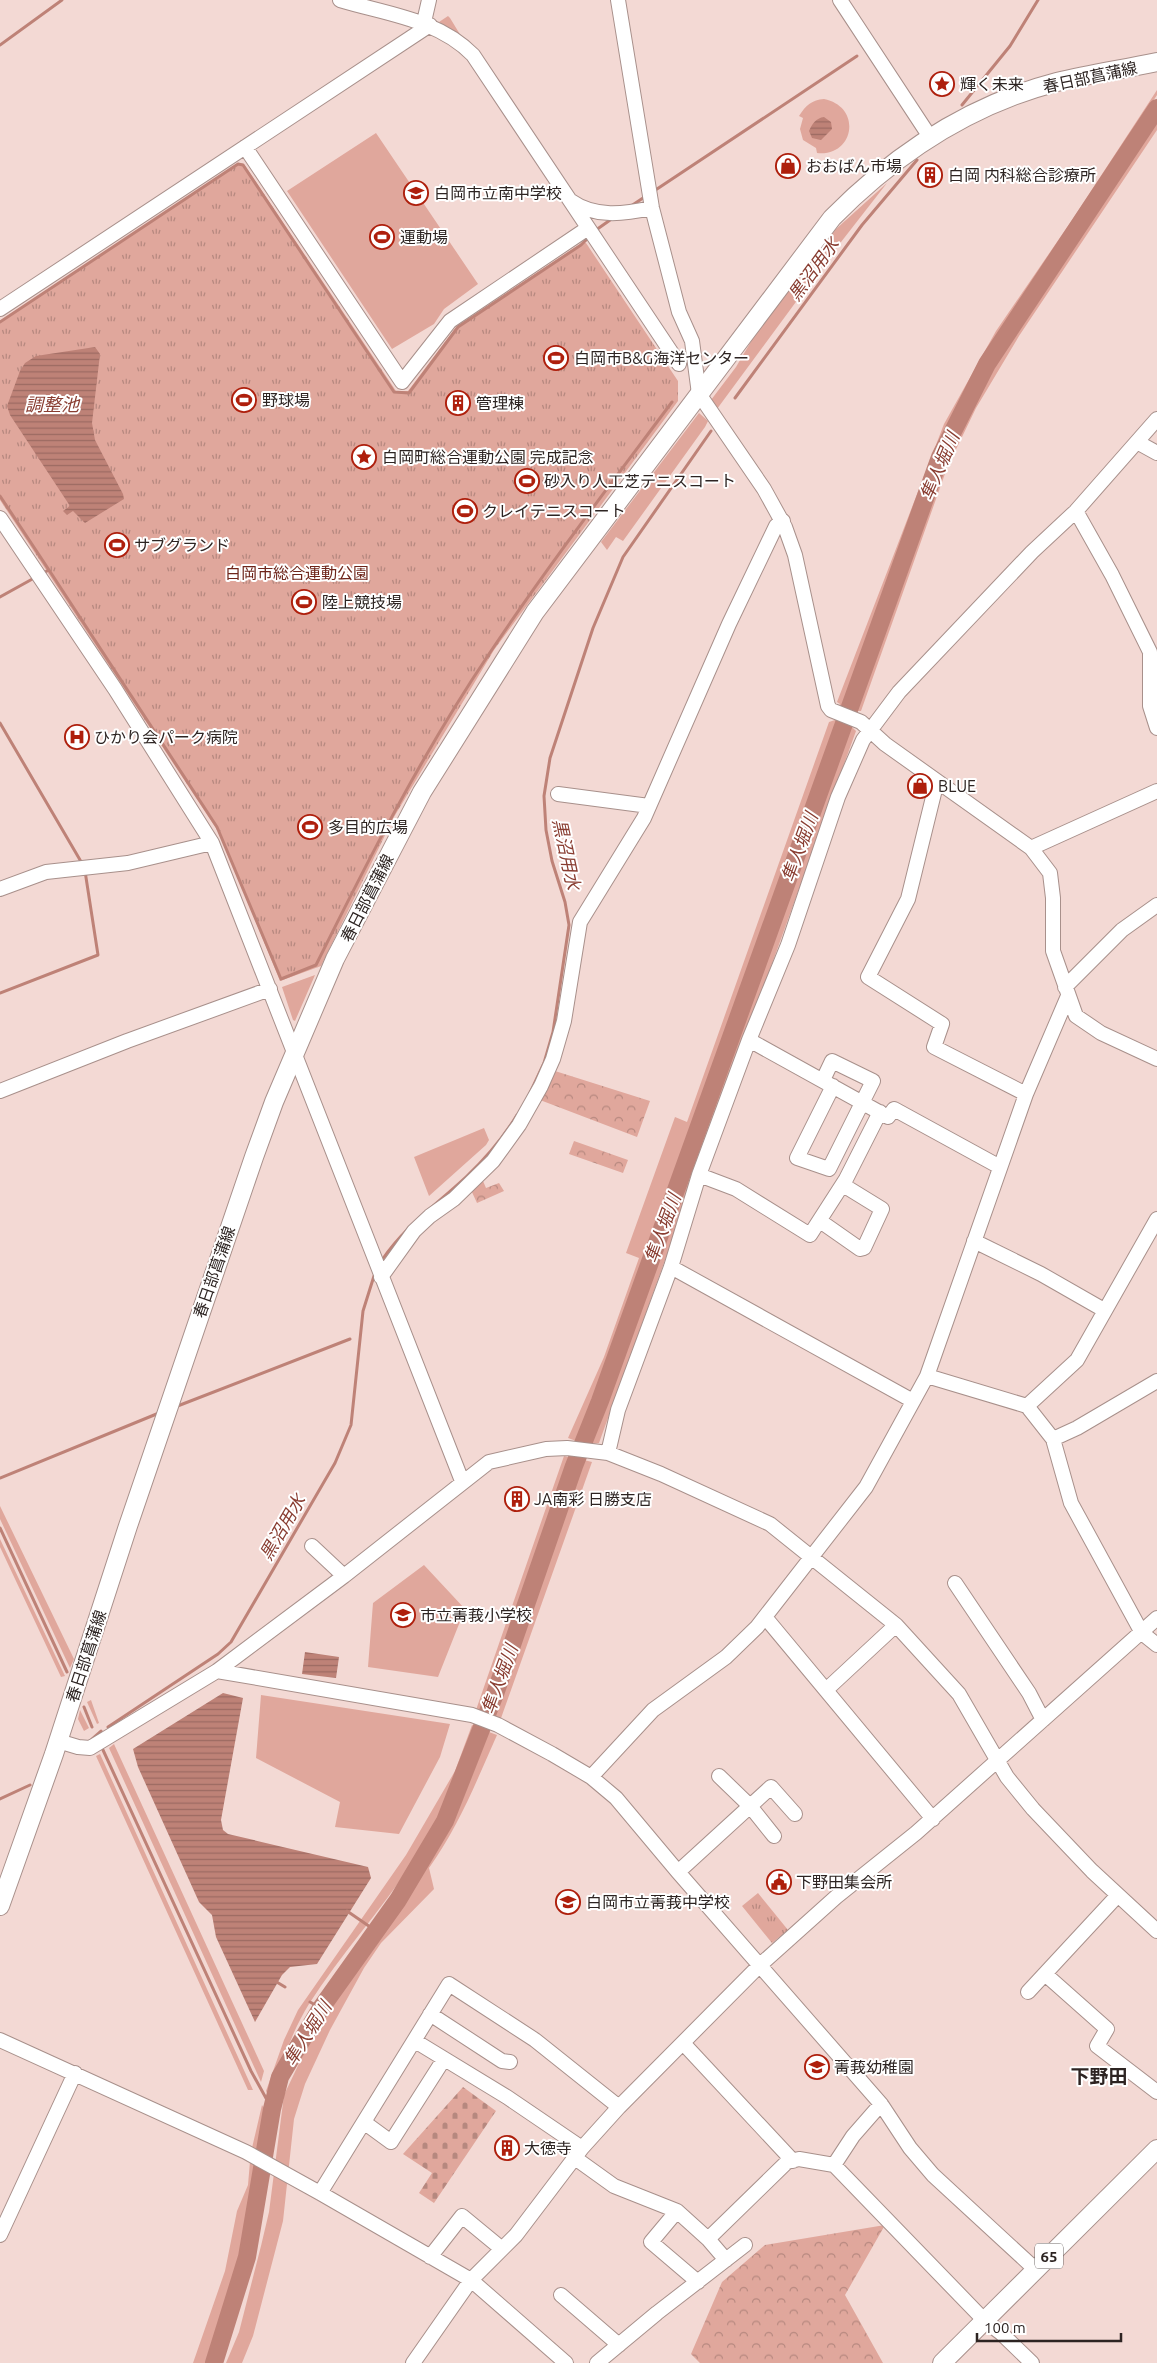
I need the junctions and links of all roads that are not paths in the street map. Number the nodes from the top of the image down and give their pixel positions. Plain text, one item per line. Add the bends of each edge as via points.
1 (340, 0) edge
2 (429, 0) edge
3 (618, 0) edge
4 (840, 0) edge
5 (427, 24) junction
6 (1157, 62) edge
7 (930, 137) junction
8 (245, 147) junction
9 (570, 200) junction
10 (652, 208) junction
11 (588, 228) junction
12 (0, 309) edge
13 (679, 364) dead end
14 (699, 394) junction
15 (1157, 420) edge
16 (1137, 442) junction
17 (1157, 452) edge
18 (1076, 511) junction
19 (0, 518) edge
20 (783, 521) junction
21 (863, 725) junction
22 (1157, 728) edge
23 (937, 780) junction
24 (1157, 791) edge
25 (558, 794) dead end
26 (649, 806) junction
27 (212, 843) junction
28 (1031, 848) junction
29 (0, 889) edge
30 (1157, 905) edge
31 (270, 989) junction
32 (1066, 991) junction
33 (748, 1040) junction
34 (294, 1054) junction
35 (1157, 1059) edge
36 (828, 1083) junction
37 (0, 1091) edge
38 (1026, 1094) junction
39 (861, 1102) junction
40 (880, 1112) junction
41 (1000, 1167) junction
42 (699, 1176) junction
43 (842, 1184) junction
44 (1157, 1219) edge
45 (820, 1221) junction
46 (974, 1241) junction
47 (671, 1267) junction
48 (381, 1277) junction
49 (1104, 1310) junction
50 (927, 1376) junction
51 (1157, 1381) edge
52 (913, 1401) junction
53 (1027, 1406) junction
54 (1053, 1439) junction
55 (603, 1452) junction
56 (462, 1481) junction
57 (312, 1546) dead end
58 (811, 1557) junction
59 (344, 1576) junction
60 (955, 1583) dead end
61 (765, 1617) junction
62 (1157, 1618) edge
63 (896, 1625) junction
64 (1142, 1633) junction
65 (1157, 1645) edge
66 (217, 1670) junction
67 (826, 1690) junction
68 (1043, 1720) junction
69 (58, 1741) junction
70 (998, 1759) junction
71 (719, 1776) dead end
72 (591, 1777) junction
73 (750, 1806) junction
74 (795, 1814) dead end
75 (933, 1818) junction
76 (774, 1836) dead end
77 (678, 1872) junction
78 (1118, 1895) junction
79 (0, 1906) edge
80 (1157, 1932) edge
81 (759, 1966) junction
82 (1045, 1974) junction
83 (1028, 1992) dead end
84 (430, 2014) junction
85 (0, 2040) edge
86 (415, 2041) junction
87 (683, 2043) junction
88 (444, 2059) junction
89 (510, 2062) dead end
90 (75, 2073) junction
91 (1157, 2092) edge
92 (881, 2104) junction
93 (619, 2107) junction
94 (365, 2123) junction
95 (1157, 2149) edge
96 (578, 2153) junction
97 (793, 2161) junction
98 (834, 2165) junction
99 (320, 2193) junction
100 (677, 2211) junction
101 (0, 2235) edge
102 (708, 2239) junction
103 (745, 2246) dead end
104 (502, 2249) junction
105 (430, 2257) junction
106 (726, 2260) junction
107 (1035, 2269) junction
108 (471, 2280) junction
109 (698, 2282) junction
110 (561, 2295) dead end
111 (985, 2321) junction
112 (619, 2344) junction
113 (413, 2363) edge
114 (566, 2363) edge
115 (597, 2363) edge
116 (942, 2363) edge
117 (1032, 2363) edge

1 - 5 street
2 - 5 street
3 - 10 street
4 - 7 street
5 - 8 street
5 - 9 street via 473,55
6 - 7 main road, 春日部菖蒲線 via 1057,82 1018,94
7 - 14 main road, 春日部菖蒲線 via 863,186 832,218
8 - 11 street via 402,382 450,320
8 - 12 street
9 - 10 street via 588,210 606,213
9 - 11 street
10 - 14 street via 679,312 692,341
11 - 13 street
14 - 20 street
14 - 34 main road, 春日部菖蒲線 via 535,612 476,703 422,792 379,872 335,959
15 - 16 street
16 - 17 street
16 - 18 street
18 - 21 street
18 - 22 street via 1150,652 1150,706
19 - 27 street
20 - 21 street via 794,554 828,706
20 - 26 street via 776,526 729,624
21 - 23 street
21 - 33 street via 788,945
23 - 28 street
23 - 38 street via 908,899 868,977 942,1024 934,1047
24 - 28 street
25 - 26 street
26 - 48 street via 632,840 580,922 564,1021 541,1086 524,1118 493,1161 406,1240
27 - 29 street via 128,863 46,872
27 - 31 street
28 - 32 street via 1050,873 1053,951
30 - 32 street via 1122,930
31 - 34 street
31 - 37 street
32 - 35 street via 1076,1016 1101,1034
32 - 38 street
33 - 36 street
33 - 42 street
34 - 48 street
34 - 69 main road, 春日部菖蒲線 via 270,1111 215,1268
36 - 39 street
36 - 39 street via 832,1061 872,1081
36 - 39 street via 797,1158 830,1169
38 - 41 street
39 - 40 street
40 - 41 street via 888,1116 894,1109
40 - 43 street
41 - 46 street
42 - 45 street via 736,1189 810,1235
42 - 47 street
43 - 45 street
43 - 45 street via 882,1209 864,1248 860,1249
44 - 49 street
46 - 49 street
46 - 50 street
47 - 52 street
47 - 55 street
48 - 56 street
49 - 53 street via 1077,1360
50 - 52 street
50 - 53 street
51 - 54 street
52 - 58 street via 866,1487
53 - 54 street
54 - 64 street via 1071,1503
55 - 56 street via 546,1449 503,1457
55 - 58 street via 770,1524
56 - 59 street
57 - 59 street
58 - 61 street
58 - 63 street
59 - 66 street
60 - 68 street
61 - 67 street
61 - 72 street via 726,1657 653,1710
62 - 64 street
63 - 67 street
63 - 70 street via 959,1694
64 - 65 street
64 - 68 street
66 - 69 street via 90,1748
66 - 72 street via 477,1717 498,1725
67 - 75 street
68 - 70 street
69 - 79 main road, 春日部菖蒲線
70 - 75 street
70 - 78 street via 1007,1777 1033,1808
71 - 73 street
72 - 77 street via 616,1798
73 - 74 street via 772,1787
73 - 76 street
73 - 77 street
75 - 81 street via 836,1897
77 - 81 street
78 - 80 street
78 - 82 street
81 - 87 street
81 - 92 street
82 - 83 street
82 - 91 street via 1107,2029 1096,2046
84 - 86 street
84 - 89 street via 502,2061
84 - 93 street via 449,1984 535,2040
85 - 90 street
86 - 88 street
86 - 94 street
87 - 93 street
87 - 97 street
88 - 94 street via 391,2142
88 - 96 street via 507,2097
90 - 99 street via 246,2152
90 - 101 street
92 - 98 street via 853,2136
92 - 107 street via 932,2175
93 - 96 street
94 - 99 street
95 - 107 main road, 65
96 - 100 street via 614,2186
96 - 104 street via 516,2236
97 - 98 street via 799,2159
97 - 102 street via 777,2170
98 - 111 street
99 - 105 street
100 - 102 street
100 - 109 street via 651,2242
102 - 106 street
103 - 106 street
104 - 105 street via 462,2216
104 - 108 street
105 - 108 street
106 - 109 street
107 - 111 main road, 65
108 - 113 street
108 - 114 street
109 - 112 street
110 - 112 street
111 - 116 main road, 65
111 - 117 street
112 - 115 street

